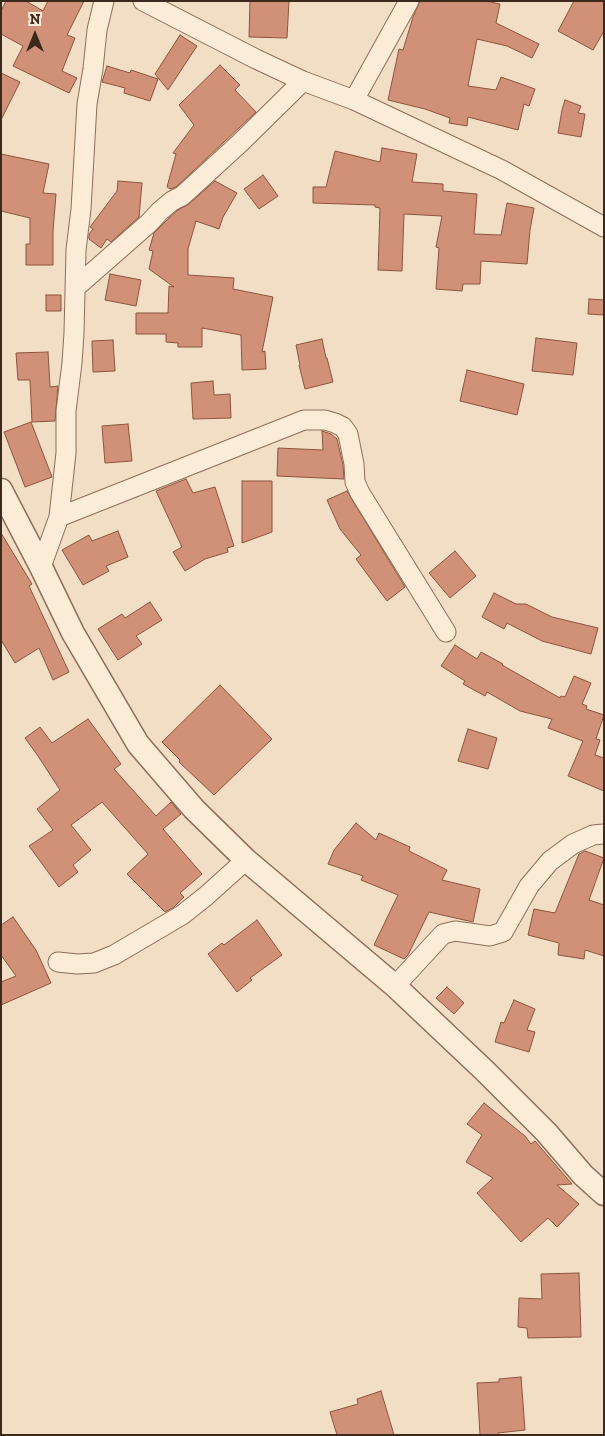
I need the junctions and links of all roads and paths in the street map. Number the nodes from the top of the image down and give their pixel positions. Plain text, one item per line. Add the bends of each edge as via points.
1 (104, 1) edge
2 (143, 1) edge
3 (409, 1) edge
4 (303, 81) junction
5 (354, 100) junction
6 (604, 227) edge
7 (76, 287) junction
8 (1, 490) edge
9 (59, 517) junction
10 (41, 568) junction
11 (446, 632) dead end
12 (604, 834) edge
13 (246, 860) junction
14 (58, 962) dead end
15 (395, 986) junction
16 (604, 1194) edge

1 - 7 street via 87,104
2 - 4 street
3 - 5 street
4 - 5 street
4 - 7 street via 189,190 160,211
5 - 6 street via 502,170
7 - 9 street
8 - 10 street
9 - 10 street
9 - 11 street via 304,420 325,420 343,427 348,434 360,493
10 - 13 street via 73,632 138,744 194,809
12 - 15 street via 573,844 550,861 528,886 503,932 490,936 455,931 443,934
13 - 14 street via 182,916 114,955 94,963
13 - 15 street
15 - 16 street via 485,1071

